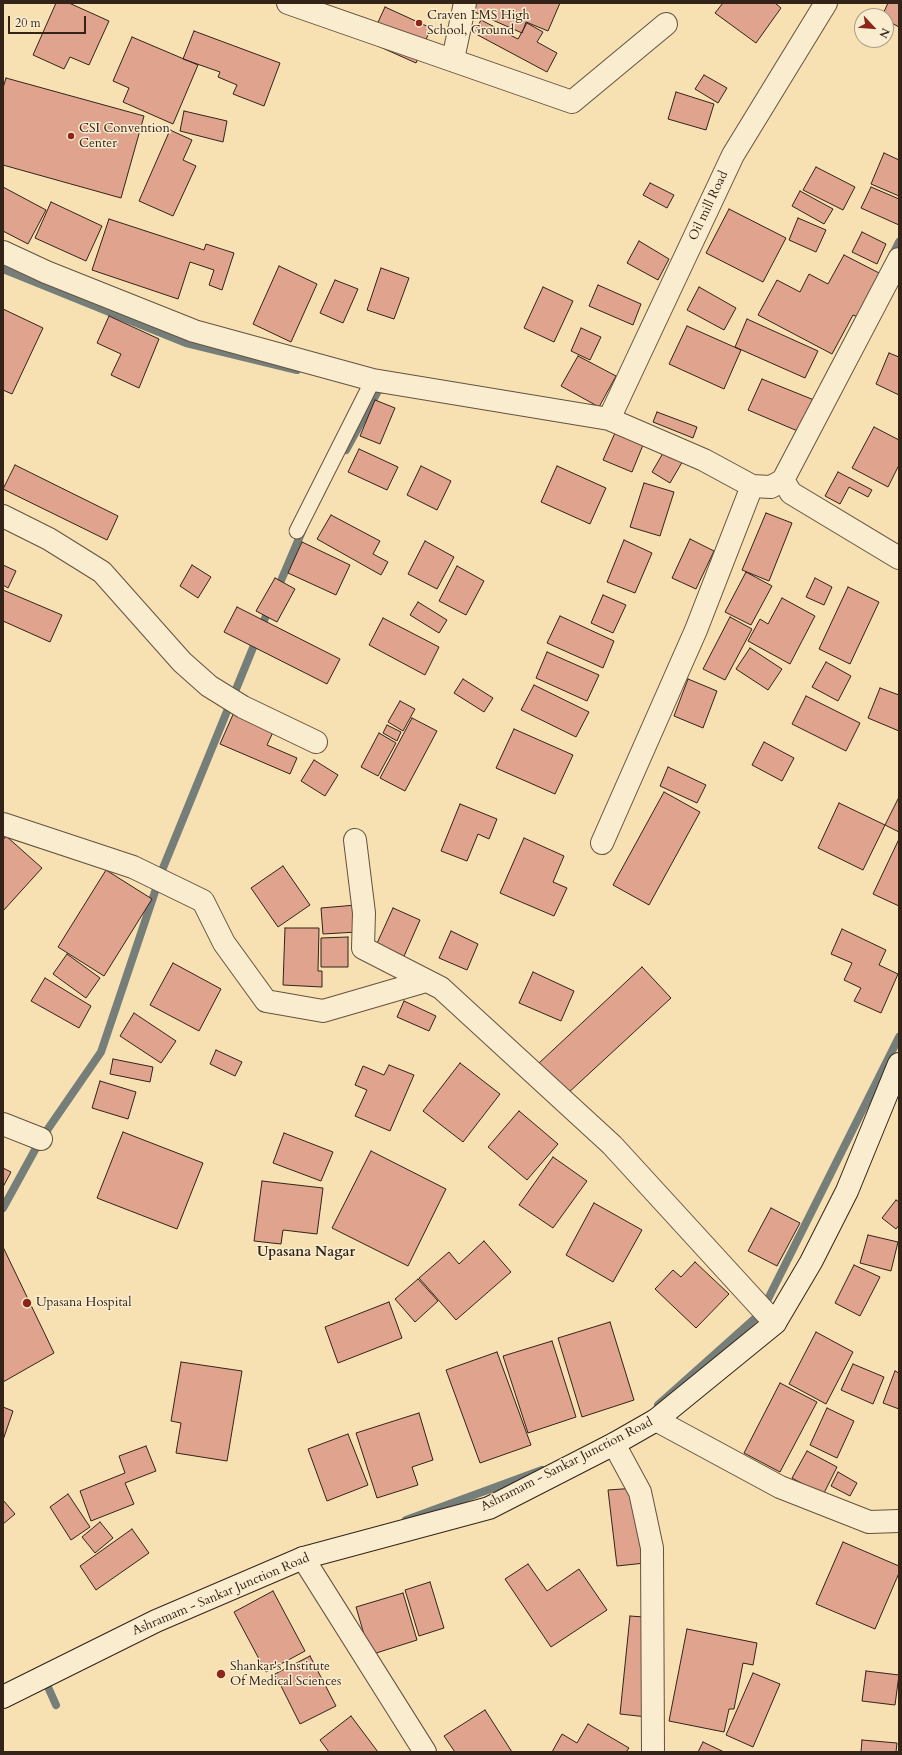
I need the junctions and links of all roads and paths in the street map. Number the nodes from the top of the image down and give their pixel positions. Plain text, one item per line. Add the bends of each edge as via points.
1 (288, 3) edge
2 (465, 3) edge
3 (826, 3) edge
4 (666, 24) dead end
5 (453, 59) junction
6 (3, 252) edge
7 (899, 259) edge
8 (373, 380) junction
9 (609, 419) junction
10 (783, 480) junction
11 (752, 486) junction
12 (3, 516) edge
13 (297, 531) dead end
14 (899, 558) edge
15 (316, 742) dead end
16 (3, 824) edge
17 (354, 840) dead end
18 (602, 843) dead end
19 (426, 981) junction
20 (899, 1064) edge
21 (3, 1124) edge
22 (41, 1139) dead end
23 (775, 1323) junction
24 (656, 1420) junction
25 (614, 1444) junction
26 (899, 1522) edge
27 (303, 1558) junction
28 (3, 1697) edge
29 (425, 1752) edge
30 (654, 1752) edge

1 - 5 street
2 - 5 street
3 - 9 street, Oil mill Road via 733,155
4 - 5 street via 572,102
6 - 8 street via 46,272 194,331
7 - 10 street
8 - 9 street
8 - 13 lane
9 - 11 street via 704,460
10 - 11 street via 771,487
10 - 14 street via 791,493
11 - 18 street via 696,630
12 - 15 street via 49,539 102,572 182,662 209,686 243,707
16 - 19 street via 132,867 203,901 224,943 266,1001 323,1011
17 - 19 street via 364,913 363,948
19 - 23 street via 441,988 612,1145
20 - 23 street, Ashramam - Sankar Junction Road via 847,1191 811,1262
21 - 22 street
23 - 24 street, Ashramam - Sankar Junction Road
24 - 25 street, Ashramam - Sankar Junction Road
24 - 26 street via 780,1487 869,1522
25 - 27 street, Ashramam - Sankar Junction Road via 489,1508
25 - 30 street via 640,1492 652,1548
27 - 28 street, Ashramam - Sankar Junction Road via 156,1621
27 - 29 street

